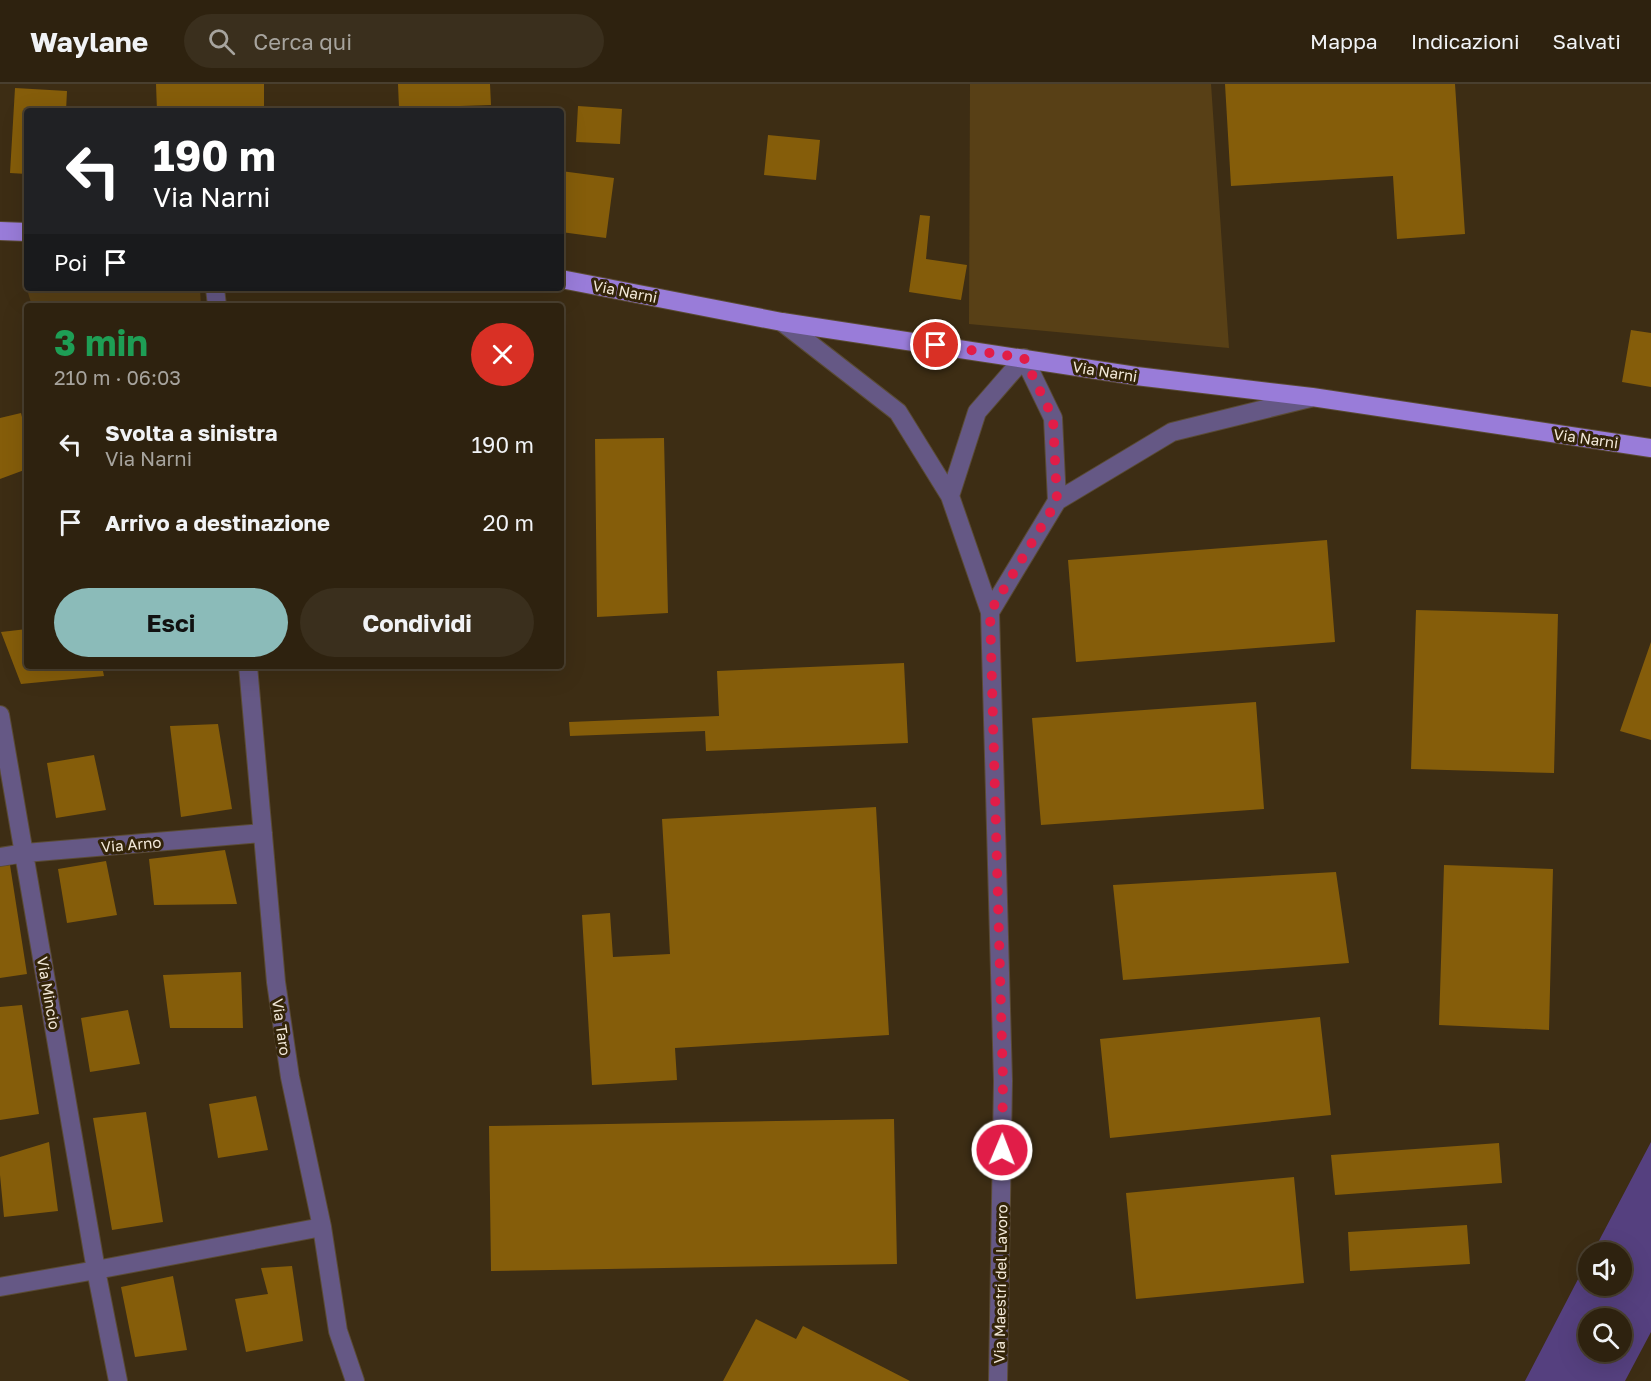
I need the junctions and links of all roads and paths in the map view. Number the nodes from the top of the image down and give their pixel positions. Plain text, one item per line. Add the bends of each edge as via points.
1 (0, 231) edge
2 (24, 232) edge
3 (564, 280) edge
4 (782, 322) junction
5 (1024, 358) junction
6 (1312, 397) junction
7 (1651, 448) edge
8 (950, 496) junction
9 (1057, 501) junction
10 (990, 612) junction
11 (248, 669) edge
12 (0, 716) edge
13 (263, 833) junction
14 (25, 853) junction
15 (0, 857) edge
16 (322, 1227) junction
17 (96, 1270) junction
18 (0, 1287) edge
19 (118, 1381) edge
20 (355, 1381) edge
21 (998, 1381) edge

1 - 2 main road
3 - 4 main road, Via Narni
4 - 5 main road, Via Narni
4 - 8 street, Via Maestri del Lavoro via 898,412
5 - 6 main road, Via Narni
5 - 8 street via 977,411
5 - 9 street via 1053,418
6 - 7 main road, Via Narni
6 - 9 street via 1172,432
8 - 10 street, Via Maestri del Lavoro
9 - 10 street
10 - 21 street, Via Maestri del Lavoro via 1003,1081
11 - 13 street, Via Taro
12 - 14 street, Via Mincio
13 - 14 street, Via Arno
13 - 16 street, Via Taro via 276,982 290,1077
14 - 15 street, Via Arno
14 - 17 street, Via Mincio
16 - 17 street
16 - 20 street, Via Taro via 338,1331
17 - 18 street
17 - 19 street, Via Mincio

